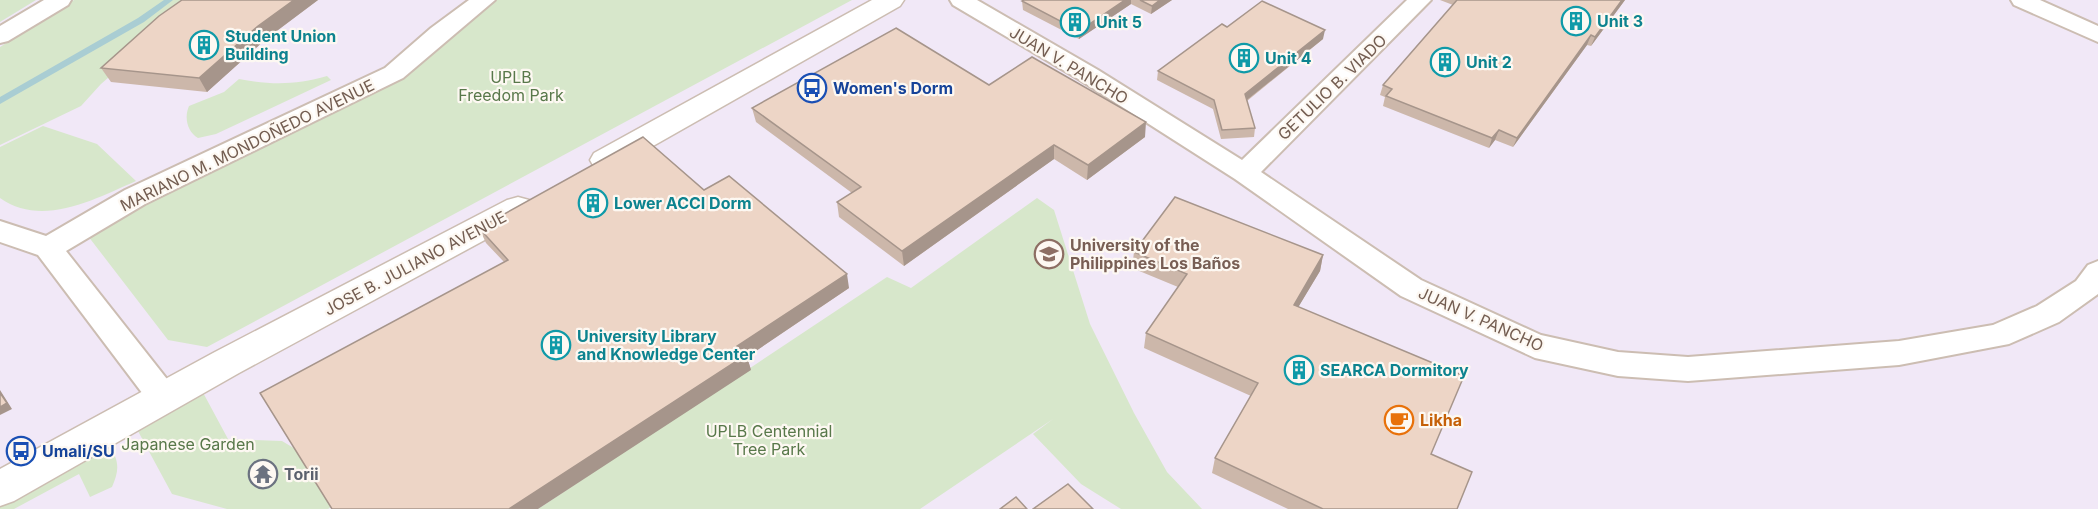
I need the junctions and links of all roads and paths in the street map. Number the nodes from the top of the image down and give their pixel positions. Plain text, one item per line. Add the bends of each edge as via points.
1 (60, 0) edge
2 (450, 0) edge
3 (484, 0) edge
4 (891, 0) edge
5 (961, 0) edge
6 (1420, 0) edge
7 (2022, 0) edge
8 (439, 33) junction
9 (2098, 35) edge
10 (0, 36) edge
11 (1244, 173) junction
12 (579, 174) edge
13 (549, 191) edge
14 (0, 231) edge
15 (48, 248) junction
16 (2098, 272) edge
17 (163, 397) junction
18 (0, 489) edge

1 - 10 street
2 - 8 street, MARIANO M. MONDOÑEDO AVENUE
3 - 8 street, MARIANO M. MONDOÑEDO AVENUE
4 - 12 street
5 - 11 street, JUAN V. PANCHO
6 - 11 street, GETULIO B. VIADO
7 - 9 street
8 - 15 street, MARIANO M. MONDOÑEDO AVENUE via 394,74 135,197
11 - 16 street, JUAN V. PANCHO via 1411,288 1534,346 1618,364 1688,369 1769,364 1899,352 1998,336 2048,314 2086,289
13 - 17 street, JOSE B. JULIANO AVENUE
14 - 15 street
15 - 17 street
17 - 18 street, JOSE B. JULIANO AVENUE

